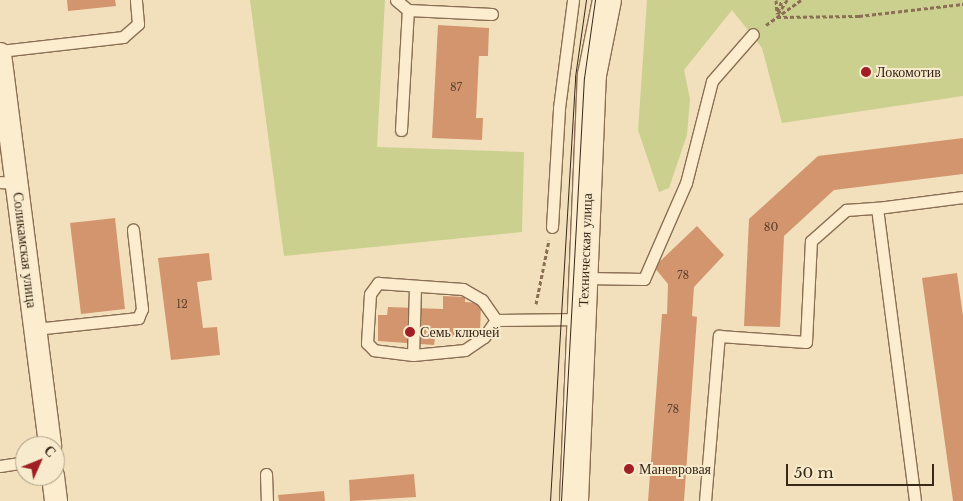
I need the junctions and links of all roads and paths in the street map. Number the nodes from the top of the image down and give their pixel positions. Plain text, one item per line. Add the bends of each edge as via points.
1 (136, 0) edge
2 (396, 0) edge
3 (573, 0) edge
4 (607, 0) edge
5 (776, 0) edge
6 (782, 0) edge
7 (787, 0) edge
8 (800, 0) edge
9 (963, 4) edge
10 (408, 10) junction
11 (492, 14) dead end
12 (777, 17) junction
13 (753, 34) joint
14 (0, 52) edge
15 (401, 130) dead end
16 (8, 183) edge
17 (963, 197) edge
18 (877, 208) junction
19 (552, 227) joint
20 (133, 230) dead end
21 (584, 278) junction
22 (415, 286) junction
23 (582, 319) junction
24 (496, 320) junction
25 (535, 321) junction
26 (35, 329) junction
27 (413, 355) junction
28 (49, 436) edge
29 (15, 464) edge
30 (0, 466) edge
31 (266, 474) dead end
32 (54, 486) edge
33 (56, 501) edge
34 (267, 501) edge
35 (574, 501) edge
36 (705, 501) edge
37 (915, 501) edge

1 - 14 lane via 138,24 123,37
2 - 10 lane
3 - 19 lane via 559,108
4 - 21 main road, Техническая улица via 592,75
5 - 12 path
6 - 12 path
7 - 12 path
8 - 12 path
9 - 12 path via 859,16
10 - 11 lane
10 - 15 lane
12 - 13 path
13 - 21 lane via 712,81 686,182 644,280
14 - 16 street, Соликамская улица
16 - 26 street, Соликамская улица
17 - 18 lane
18 - 36 lane via 846,210 811,241 806,342 719,336
18 - 37 lane
19 - 25 path via 536,288
20 - 26 lane via 142,309 138,318
21 - 23 main road, Техническая улица
22 - 24 lane via 463,289 482,300
22 - 27 lane
22 - 27 lane via 378,283 370,294 367,343 374,350
23 - 25 lane
23 - 35 main road, Техническая улица
24 - 25 lane
24 - 27 lane via 484,337 465,350
26 - 28 street, Соликамская улица
29 - 30 lane
31 - 34 lane
32 - 33 street

